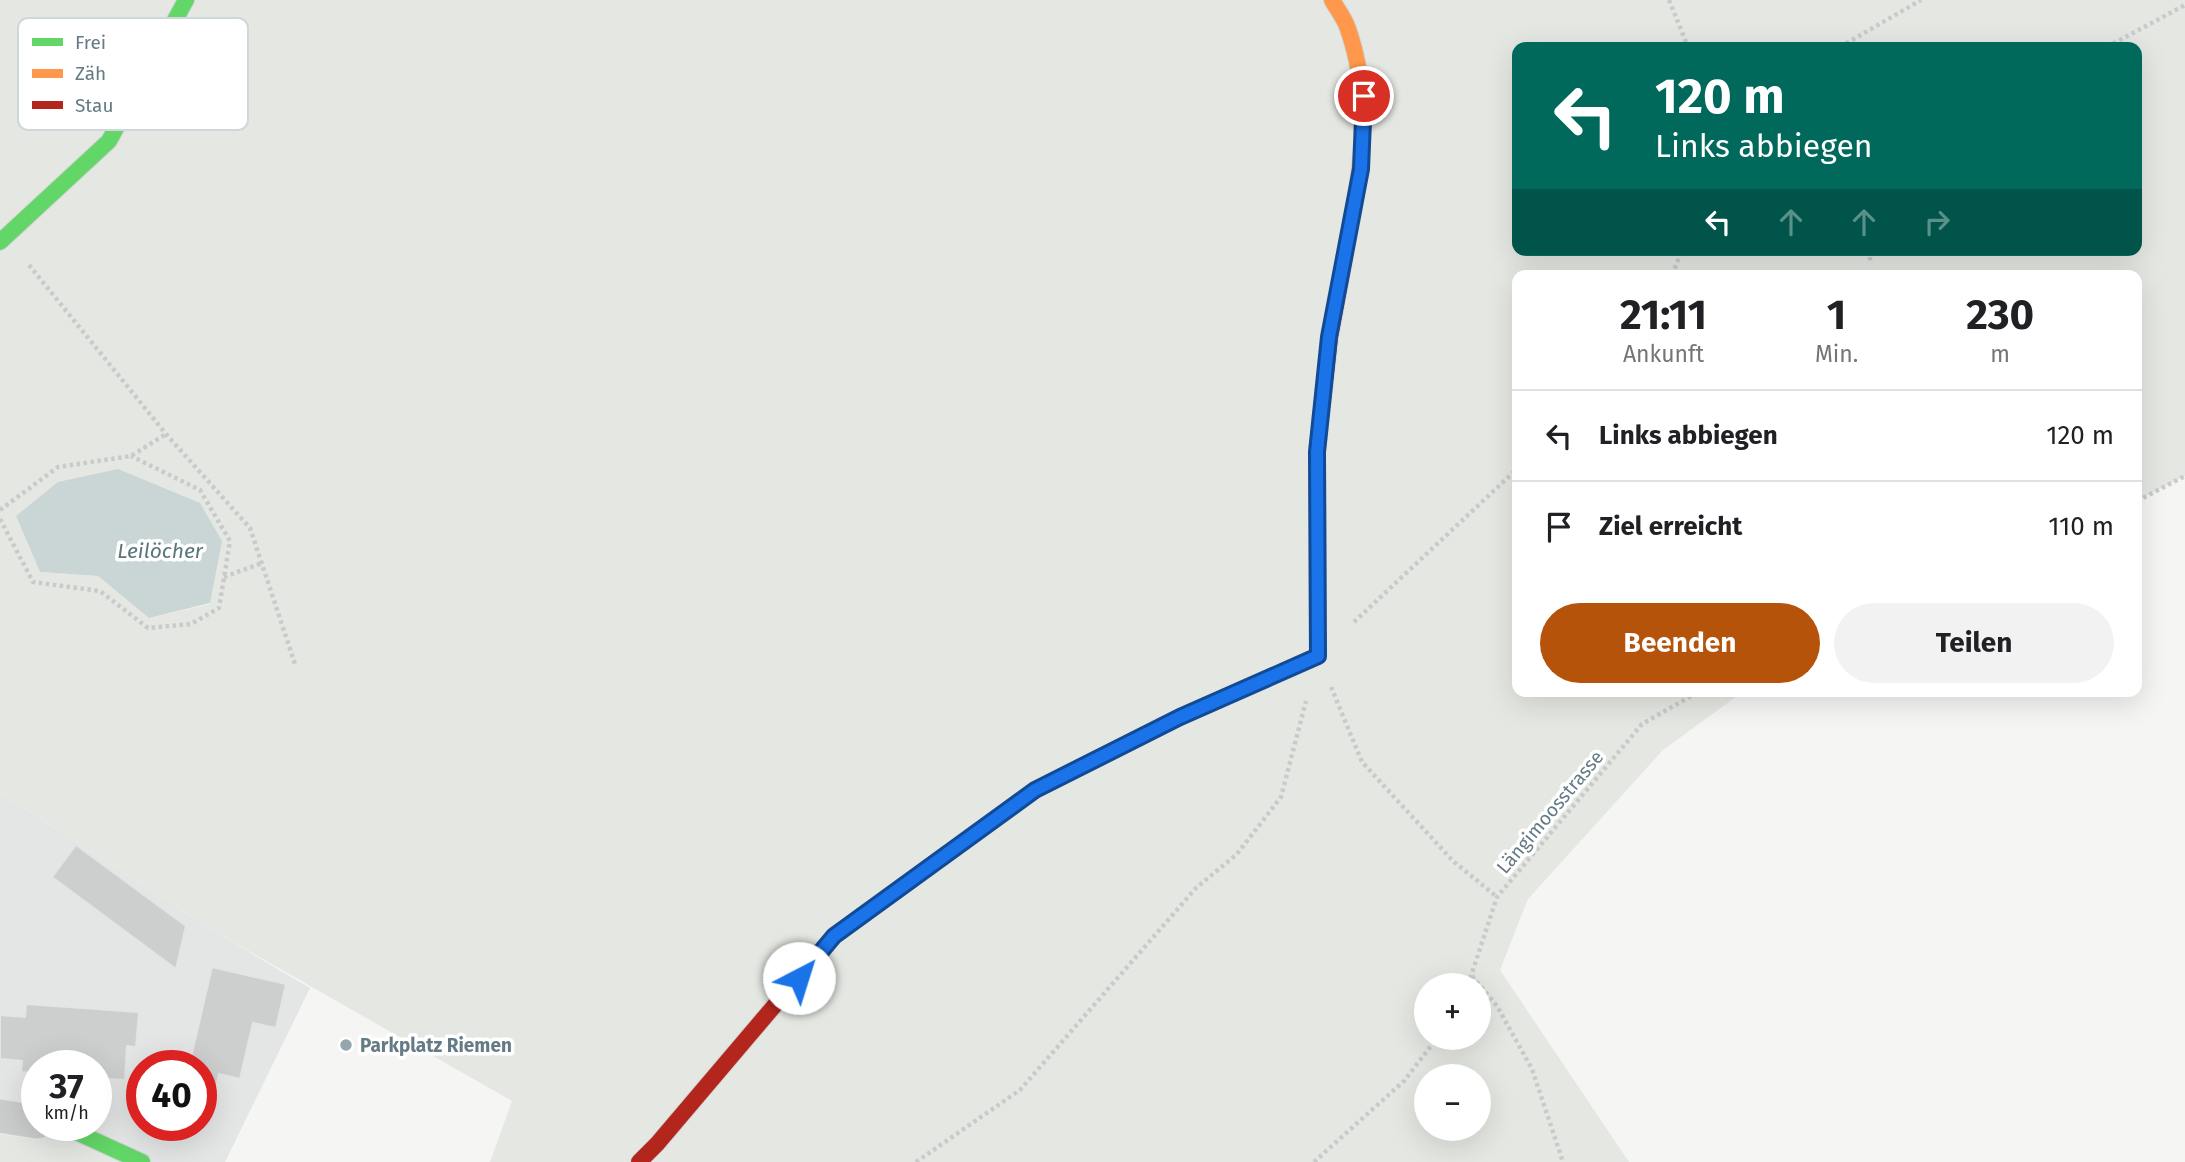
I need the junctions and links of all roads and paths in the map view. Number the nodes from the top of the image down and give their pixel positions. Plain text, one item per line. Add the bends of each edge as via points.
1 (186, 0) edge
2 (1332, 0) edge
3 (1669, 0) edge
4 (1921, 0) edge
5 (2185, 5) edge
6 (176, 18) edge
7 (1686, 42) edge
8 (1849, 42) edge
9 (2115, 42) edge
10 (115, 130) edge
11 (3, 240) edge
12 (1870, 256) edge
13 (1870, 263) dead end
14 (166, 434) junction
15 (131, 456) junction
16 (1512, 475) edge
17 (2185, 476) edge
18 (2142, 498) edge
19 (0, 510) edge
20 (0, 519) edge
21 (262, 563) junction
22 (225, 577) junction
23 (1318, 656) junction
24 (296, 667) dead end
25 (1689, 697) edge
26 (1497, 897) junction
27 (1473, 973) edge
28 (1491, 999) edge
29 (1428, 1050) edge
30 (0, 1116) edge
31 (21, 1119) edge
32 (96, 1141) edge
33 (142, 1162) edge
34 (639, 1162) edge
35 (916, 1162) edge
36 (1314, 1162) edge
37 (1563, 1162) edge

1 - 6 street
2 - 23 street via 1348,27 1364,96 1361,169 1329,337 1317,452
3 - 7 path
4 - 8 path
5 - 9 path
10 - 11 street via 109,141
11 - 14 path
12 - 13 path
14 - 15 path
14 - 21 path via 250,528
15 - 19 path via 58,467
15 - 22 path via 200,490 230,541
16 - 23 path
17 - 18 path
20 - 22 path via 33,582 100,590 148,628 191,624 219,608
21 - 22 path
21 - 24 path
23 - 26 path via 1362,762 1452,861
23 - 34 street via 1180,717 1035,790 834,936
23 - 35 path via 1281,797 1237,854 1196,888 1020,1090
25 - 26 path, Längimoosstrasse via 1642,724
26 - 27 path, Längimoosstrasse
28 - 37 path via 1532,1069
29 - 36 path via 1404,1081
30 - 31 street
32 - 33 street

